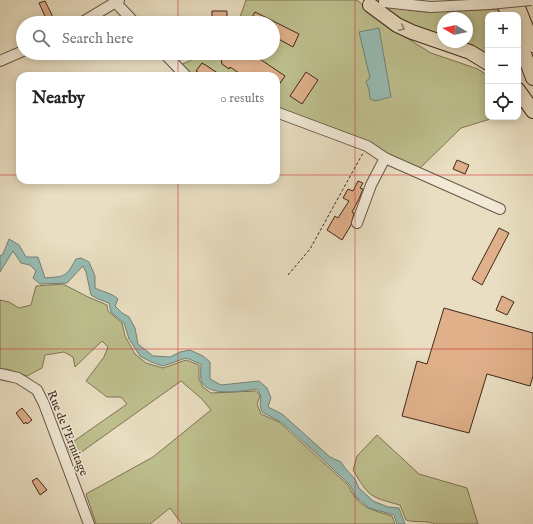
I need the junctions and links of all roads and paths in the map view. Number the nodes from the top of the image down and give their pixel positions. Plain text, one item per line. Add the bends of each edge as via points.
1 (515, 0) edge
2 (532, 0) edge
3 (117, 1) edge
4 (376, 2) edge
5 (403, 2) edge
6 (496, 2) edge
7 (506, 12) edge
8 (92, 16) edge
9 (129, 16) edge
10 (533, 45) edge
11 (521, 46) edge
12 (16, 54) edge
13 (171, 60) edge
14 (0, 61) edge
15 (485, 61) edge
16 (182, 72) edge
17 (533, 78) edge
18 (521, 94) edge
19 (533, 111) edge
20 (280, 113) edge
21 (367, 146) junction
22 (385, 158) junction
23 (500, 209) dead end
24 (357, 223) dead end
25 (288, 275) dead end
26 (0, 374) edge
27 (89, 524) edge

1 - 10 highway
2 - 6 street, bridge
3 - 8 street
3 - 9 street
4 - 5 street
4 -> 15 highway via 397,25 470,52
5 - 6 street via 431,7
6 - 7 highway
11 - 17 highway
12 - 14 street
13 - 16 street
18 - 19 highway
20 - 21 street
21 - 22 street
21 - 25 path via 310,249
22 - 23 street
22 - 24 street via 371,185
26 - 27 street, Rue de l'Ermitage via 18,378 37,390

